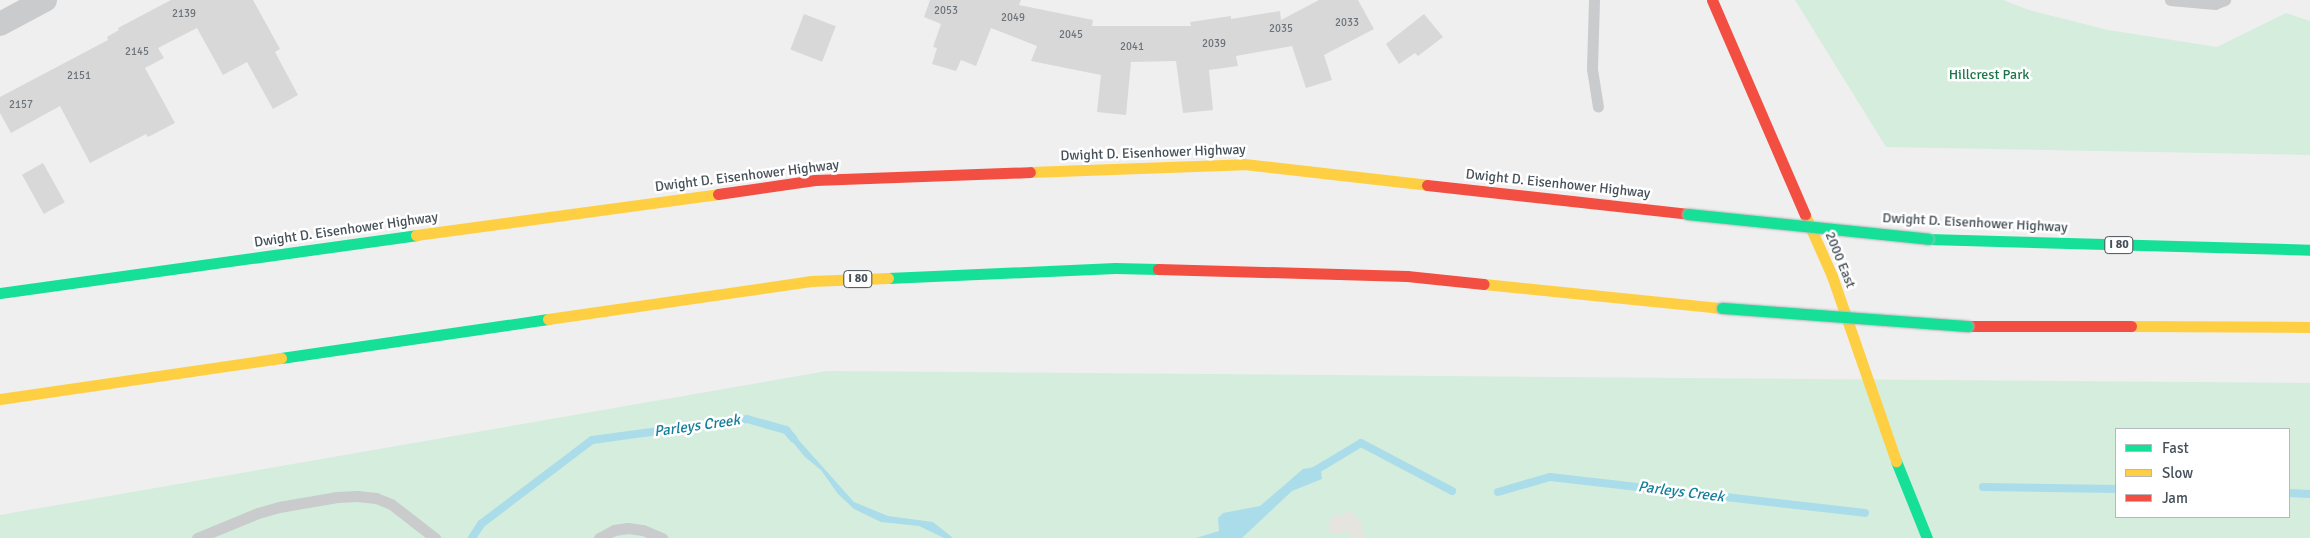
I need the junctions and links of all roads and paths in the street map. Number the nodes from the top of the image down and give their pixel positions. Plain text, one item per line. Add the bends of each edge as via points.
1 (45, 0) edge
2 (1594, 0) edge
3 (1712, 0) edge
4 (2170, 0) edge
5 (2225, 0) edge
6 (0, 24) edge
7 (1598, 107) dead end
8 (2310, 250) edge
9 (0, 293) edge
10 (2310, 328) edge
11 (0, 399) edge
12 (197, 538) edge
13 (435, 538) edge
14 (598, 538) edge
15 (662, 538) edge
16 (1927, 538) edge

1 - 6 street
2 - 7 lane via 1592,69
3 - 16 main road, 2000 East via 1832,276 1899,469
4 - 5 lane via 2215,4
8 - 9 main road, Dwight D. Eisenhower Highway / I 80, bridge via 1928,239 1244,164 815,180
10 - 11 main road, I 80, bridge via 1967,326 1722,308 1397,275 1115,268 811,282
12 - 13 lane via 258,513 328,498 357,496 391,504
14 - 15 lane via 614,530 628,528

